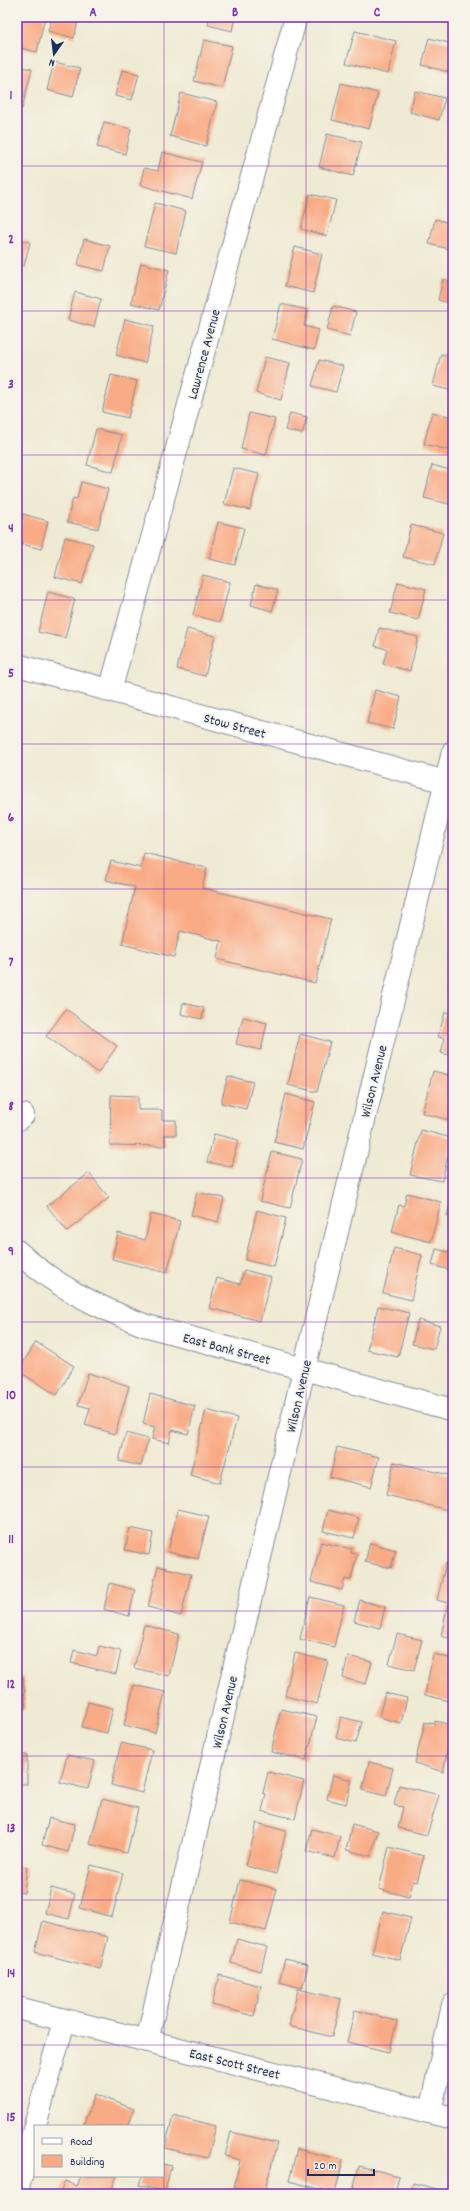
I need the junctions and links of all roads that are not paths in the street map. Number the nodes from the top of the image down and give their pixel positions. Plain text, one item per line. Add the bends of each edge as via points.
1 (296, 17) edge
2 (17, 666) edge
3 (110, 691) junction
4 (453, 752) edge
5 (449, 784) edge
6 (17, 1251) edge
7 (304, 1369) junction
8 (453, 1410) edge
9 (453, 2005) edge
10 (17, 2008) edge
11 (64, 2021) junction
12 (147, 2042) junction
13 (430, 2112) junction
14 (453, 2118) edge
15 (35, 2125) edge
16 (34, 2130) edge
17 (17, 2191) edge

1 - 3 street, Lawrence Avenue
2 - 3 street, Stow Street
3 - 5 street, Stow Street
4 - 5 street, Wilson Avenue
5 - 7 street, Wilson Avenue
6 - 7 street, East Bank Street via 64,1287 116,1314 156,1329
7 - 8 street, East Bank Street
7 - 12 street, Wilson Avenue
9 - 13 street
10 - 11 street, East Scott Street
11 - 12 street, East Scott Street
11 - 15 street
12 - 13 street, East Scott Street
13 - 14 street, East Scott Street
16 - 17 street

